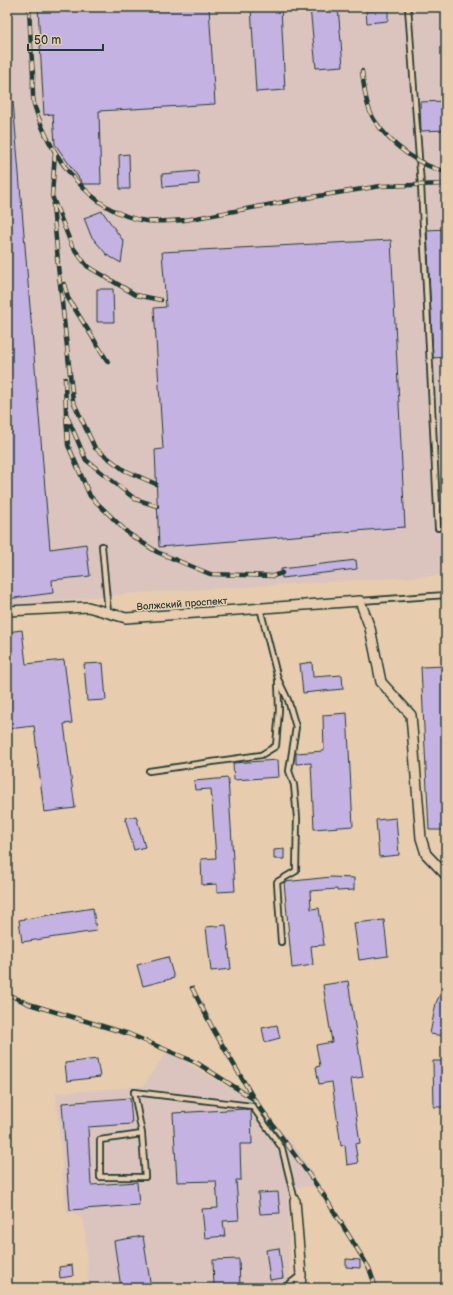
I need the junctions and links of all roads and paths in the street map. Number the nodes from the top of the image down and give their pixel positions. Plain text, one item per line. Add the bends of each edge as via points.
1 (408, 7) edge
2 (438, 528) dead end
3 (102, 546) dead end
4 (446, 595) edge
5 (360, 600) junction
6 (260, 608) junction
7 (7, 611) edge
8 (108, 612) junction
9 (278, 679) junction
10 (149, 771) dead end
11 (446, 875) edge
12 (281, 942) dead end
13 (142, 1134) junction
14 (295, 1201) joint
15 (301, 1275) junction
16 (284, 1288) edge
17 (300, 1288) edge

1 - 2 lane via 421,185
3 - 8 lane
4 - 5 lane
5 - 6 street, Волжский проспект
5 - 11 street via 370,628 381,682 411,714 421,838 426,854
6 - 8 street, Волжский проспект via 126,618
6 - 9 lane
7 - 8 street, Волжский проспект via 88,607
9 - 10 lane via 276,746 261,755
9 - 12 lane via 296,727 289,771 294,785 297,818 296,870 277,882
13 - 13 lane via 100,1140 100,1177 145,1177
13 - 14 lane via 134,1092 252,1106 282,1148
14 - 15 street
15 - 16 lane
15 - 17 street

